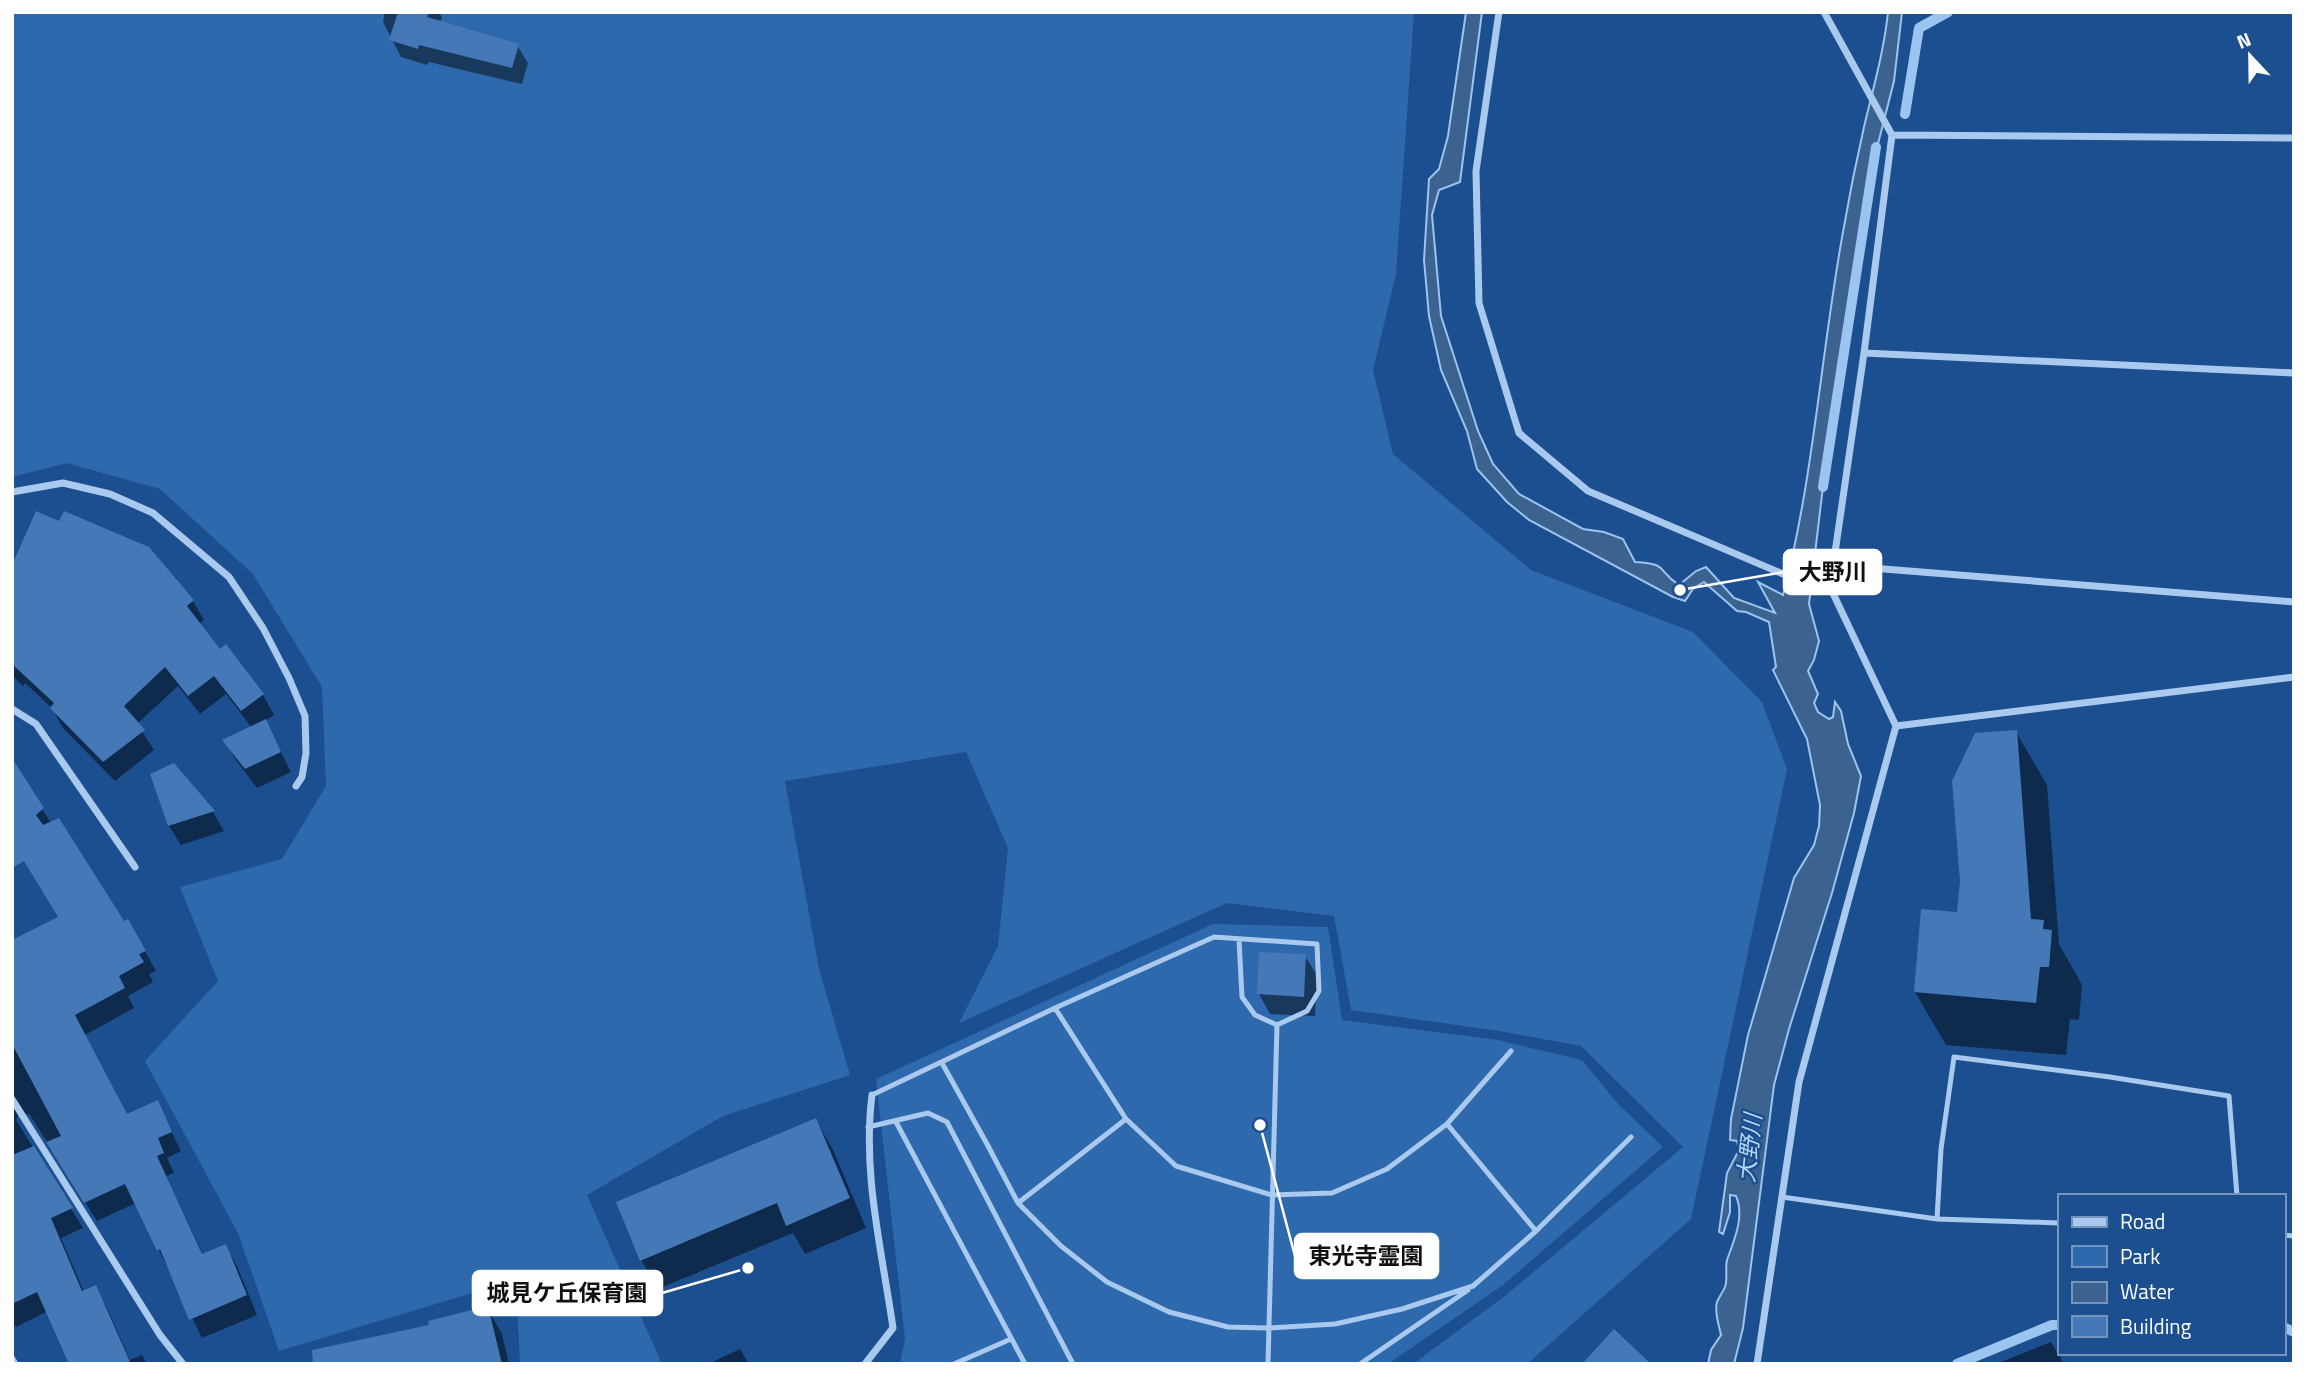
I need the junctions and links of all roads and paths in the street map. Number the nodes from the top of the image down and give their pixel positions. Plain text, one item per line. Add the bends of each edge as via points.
1 (1499, 12) edge
2 (1824, 12) edge
3 (1892, 135) junction
4 (2294, 138) edge
5 (1864, 354) junction
6 (2294, 373) edge
7 (12, 492) edge
8 (1834, 565) junction
9 (1830, 587) junction
10 (2294, 602) edge
11 (2294, 677) edge
12 (12, 709) edge
13 (1895, 726) junction
14 (296, 786) dead end
15 (135, 867) dead end
16 (1239, 940) junction
17 (1055, 1009) junction
18 (1277, 1025) junction
19 (1510, 1051) dead end
20 (942, 1063) junction
21 (872, 1095) joint
22 (12, 1099) edge
23 (1126, 1119) junction
24 (896, 1122) junction
25 (1447, 1124) junction
26 (868, 1126) junction
27 (1631, 1138) dead end
28 (2236, 1194) edge
29 (1272, 1195) junction
30 (1782, 1197) junction
31 (1018, 1203) junction
32 (1937, 1219) junction
33 (2058, 1223) edge
34 (1536, 1231) junction
35 (1473, 1286) junction
36 (1268, 1328) junction
37 (1011, 1339) junction
38 (12, 1359) edge
39 (15, 1364) edge
40 (183, 1364) edge
41 (865, 1364) edge
42 (954, 1364) edge
43 (1025, 1364) edge
44 (1073, 1364) edge
45 (1268, 1364) edge
46 (1360, 1364) edge
47 (1757, 1364) edge

1 - 9 street via 1476,170 1479,303 1519,433 1588,491 1783,574
2 - 3 street
3 - 4 street
3 - 5 street
5 - 6 street
5 - 8 street
7 - 14 street via 63,483 110,494 153,513 229,578 263,628 306,716 306,753
8 - 9 street
8 - 10 street
9 - 13 street
11 - 13 street
12 - 15 street via 36,723
13 - 30 street via 1799,1082
16 - 17 lane via 1214,937
16 - 18 lane via 1242,997 1255,1015
16 - 18 lane via 1317,944 1319,991 1307,1011
17 - 20 lane
17 - 23 lane
18 - 29 lane
19 - 25 lane
20 - 21 lane
20 - 31 lane
21 - 26 street
22 - 40 street via 160,1335
23 - 29 lane via 1176,1166
23 - 31 lane
24 - 26 lane
24 - 37 lane
24 - 44 lane via 928,1113 947,1122
25 - 29 lane via 1387,1169 1332,1193
25 - 34 lane
26 - 41 street via 869,1169 893,1328
27 - 34 lane
28 - 32 lane via 2229,1096 1954,1057
29 - 36 lane
30 - 32 lane
30 - 47 street
31 - 36 lane via 1061,1246 1107,1282 1169,1312 1228,1326
32 - 33 lane
34 - 35 lane
35 - 36 lane via 1335,1324
35 - 46 lane
36 - 45 lane
37 - 42 lane
37 - 43 lane
38 - 39 street

